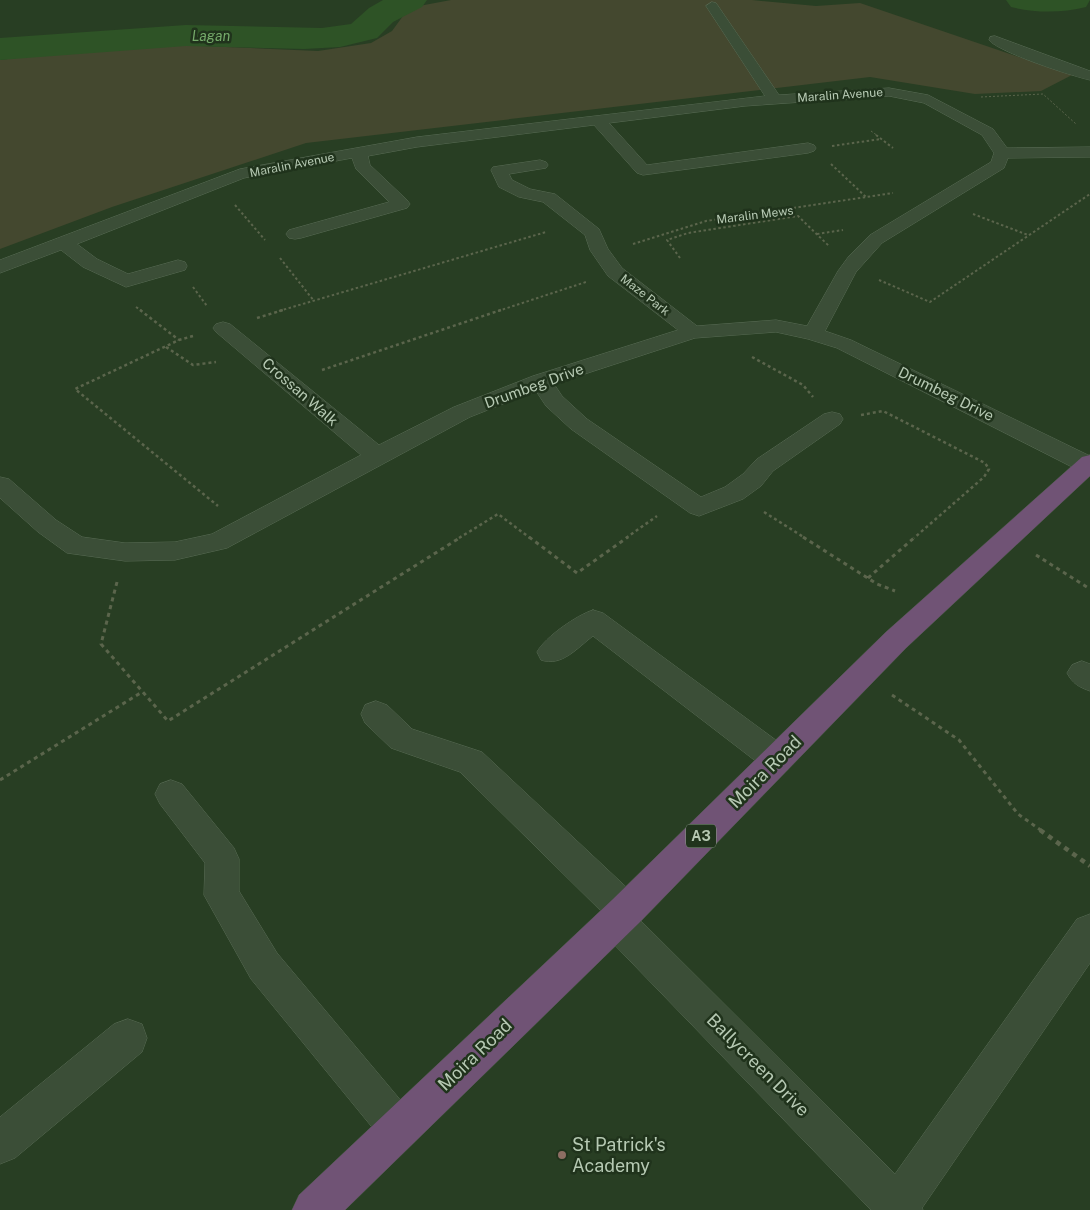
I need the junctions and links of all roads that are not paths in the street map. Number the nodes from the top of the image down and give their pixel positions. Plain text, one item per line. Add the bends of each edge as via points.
1 (712, 6) dead end
2 (995, 40) dead end
3 (1090, 76) edge
4 (775, 100) junction
5 (599, 121) junction
6 (809, 148) road end
7 (358, 152) junction
8 (1090, 152) edge
9 (1002, 153) junction
10 (540, 165) dead end
11 (295, 234) dead end
12 (63, 242) junction
13 (0, 266) edge
14 (178, 266) dead end
15 (223, 328) dead end
16 (704, 331) junction
17 (813, 334) junction
18 (540, 381) junction
19 (832, 420) road end
20 (377, 456) junction
21 (1089, 464) edge
22 (1, 489) edge
23 (550, 652) dead end
24 (376, 714) dead end
25 (777, 760) junction
26 (171, 794) dead end
27 (621, 916) junction
28 (1090, 932) edge
29 (128, 1038) dead end
30 (399, 1129) junction
31 (0, 1143) edge
32 (899, 1208) edge
33 (314, 1210) edge

1 - 4 street
2 - 3 street
4 - 5 street, Maralin Avenue
4 - 9 street, Maralin Avenue via 889,92 928,99 988,132
5 - 6 street via 643,170
5 - 7 street, Maralin Avenue
7 - 11 street via 362,166 401,204
7 - 12 street, Maralin Avenue via 240,174
8 - 9 street
9 - 17 street via 998,166 860,253
10 - 16 street, Maze Park via 499,170 505,183 525,193 549,198 593,233 615,272
12 - 13 street, Maralin Avenue
12 - 14 street via 90,263 126,281
15 - 20 street, Crossan Walk
16 - 17 street, Drumbeg Drive via 776,326
16 - 18 street, Drumbeg Drive
17 - 21 street, Drumbeg Drive via 844,344
18 - 19 street via 554,401 579,424 699,507 734,493 765,465
18 - 20 street, Drumbeg Drive via 462,412
20 - 22 street, Drumbeg Drive via 270,517 218,542 175,551 125,552 76,546
21 - 25 highway, Moira Road / A3 via 921,617
23 - 25 street via 592,621
24 - 27 street, Ballycreen Drive via 402,739 471,762
25 - 27 highway, Moira Road / A3
26 - 30 street via 222,859 220,895 264,966
27 - 30 highway, Moira Road / A3
27 - 32 street, Ballycreen Drive
28 - 32 street
29 - 31 street
30 - 33 highway, Moira Road / A3

